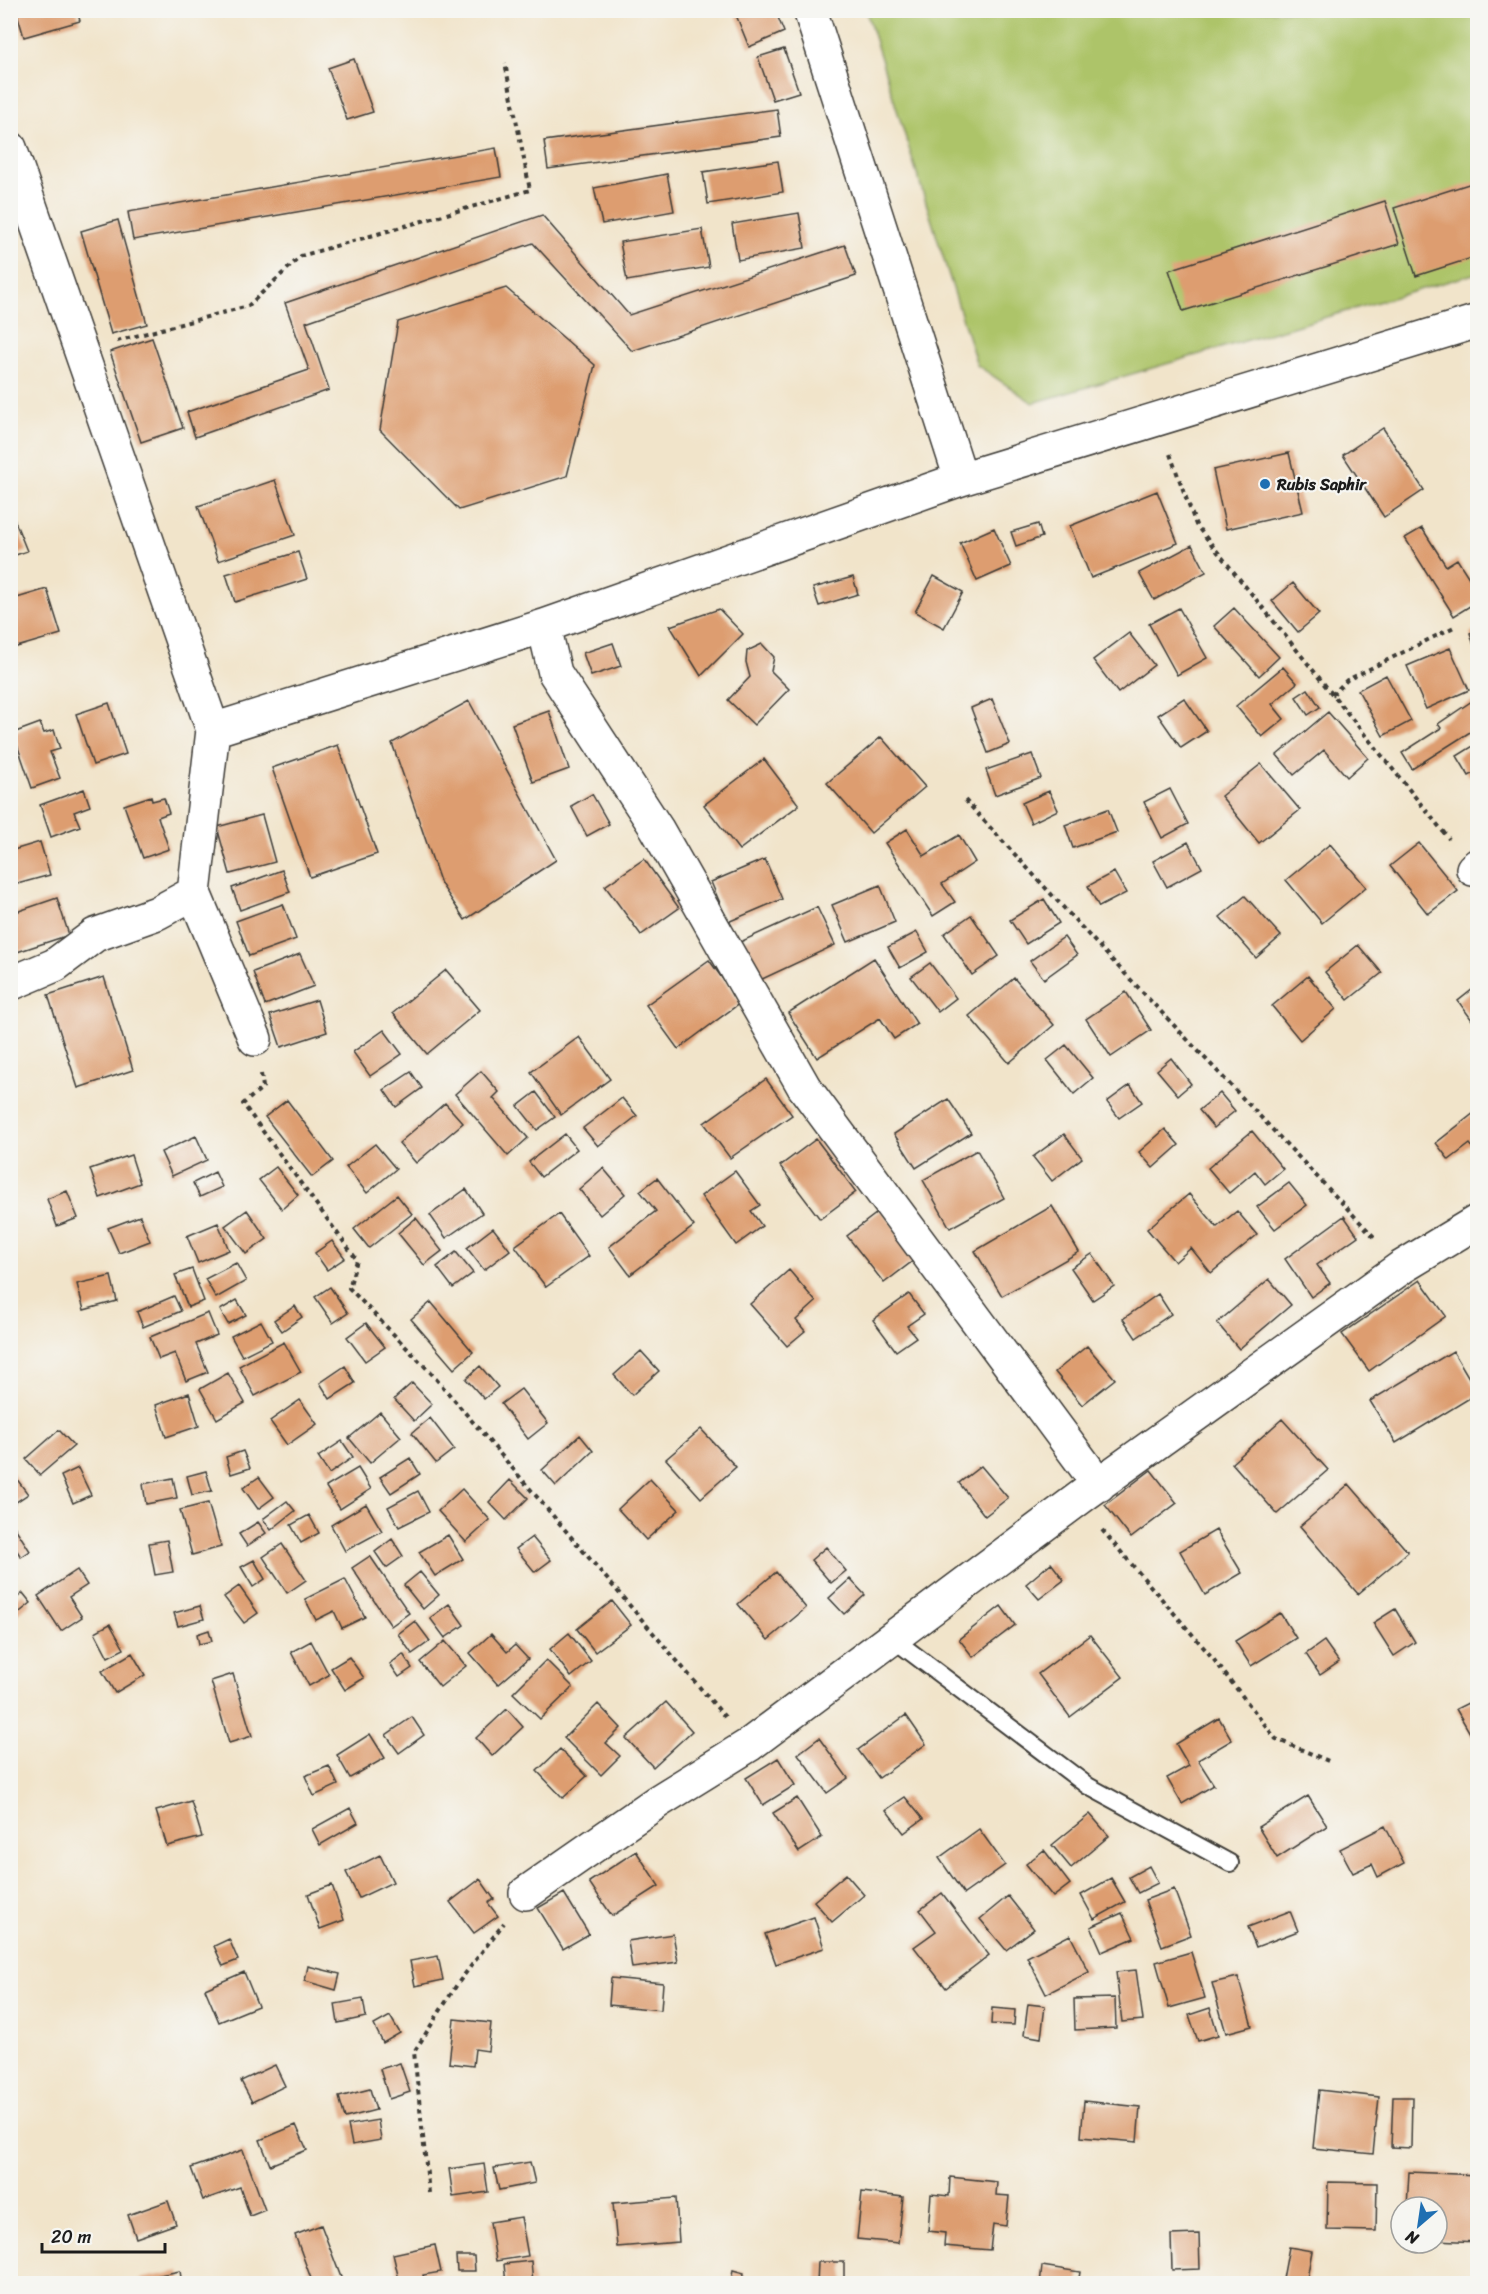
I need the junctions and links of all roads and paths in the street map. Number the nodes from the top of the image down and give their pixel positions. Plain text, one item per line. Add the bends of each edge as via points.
1 (810, 10) edge
2 (505, 63) dead end
3 (10, 148) edge
4 (1478, 321) edge
5 (81, 351) junction
6 (1156, 418) junction
7 (961, 479) junction
8 (544, 626) junction
9 (1456, 626) dead end
10 (1332, 695) junction
11 (213, 730) junction
12 (965, 800) dead end
13 (1475, 867) edge
14 (194, 893) junction
15 (10, 984) edge
16 (255, 1040) joint
17 (1478, 1221) edge
18 (1402, 1267) junction
19 (1092, 1490) junction
20 (892, 1638) junction
21 (749, 1745) junction
22 (1331, 1762) dead end
23 (1230, 1863) dead end
24 (526, 1893) joint
25 (429, 2193) dead end

1 - 7 street
2 - 5 path via 530,190 301,256 248,306
3 - 5 street
4 - 6 street
5 - 11 street
6 - 7 street
6 - 10 path via 1196,525
7 - 8 street
8 - 11 street
8 - 19 street via 555,673 657,829 804,1087
9 - 10 path via 1347,680
10 - 13 path
11 - 14 street
12 - 18 path
14 - 15 street via 157,913 95,934 55,965
14 - 16 street
16 - 21 path via 263,1087 243,1104 357,1260 349,1288 438,1381
17 - 18 street
18 - 19 street
19 - 20 street
19 - 22 path via 1100,1528 1211,1656 1276,1739
20 - 21 street
20 - 23 lane via 1088,1786
21 - 24 street via 657,1802
24 - 25 path via 458,1983 414,2052

